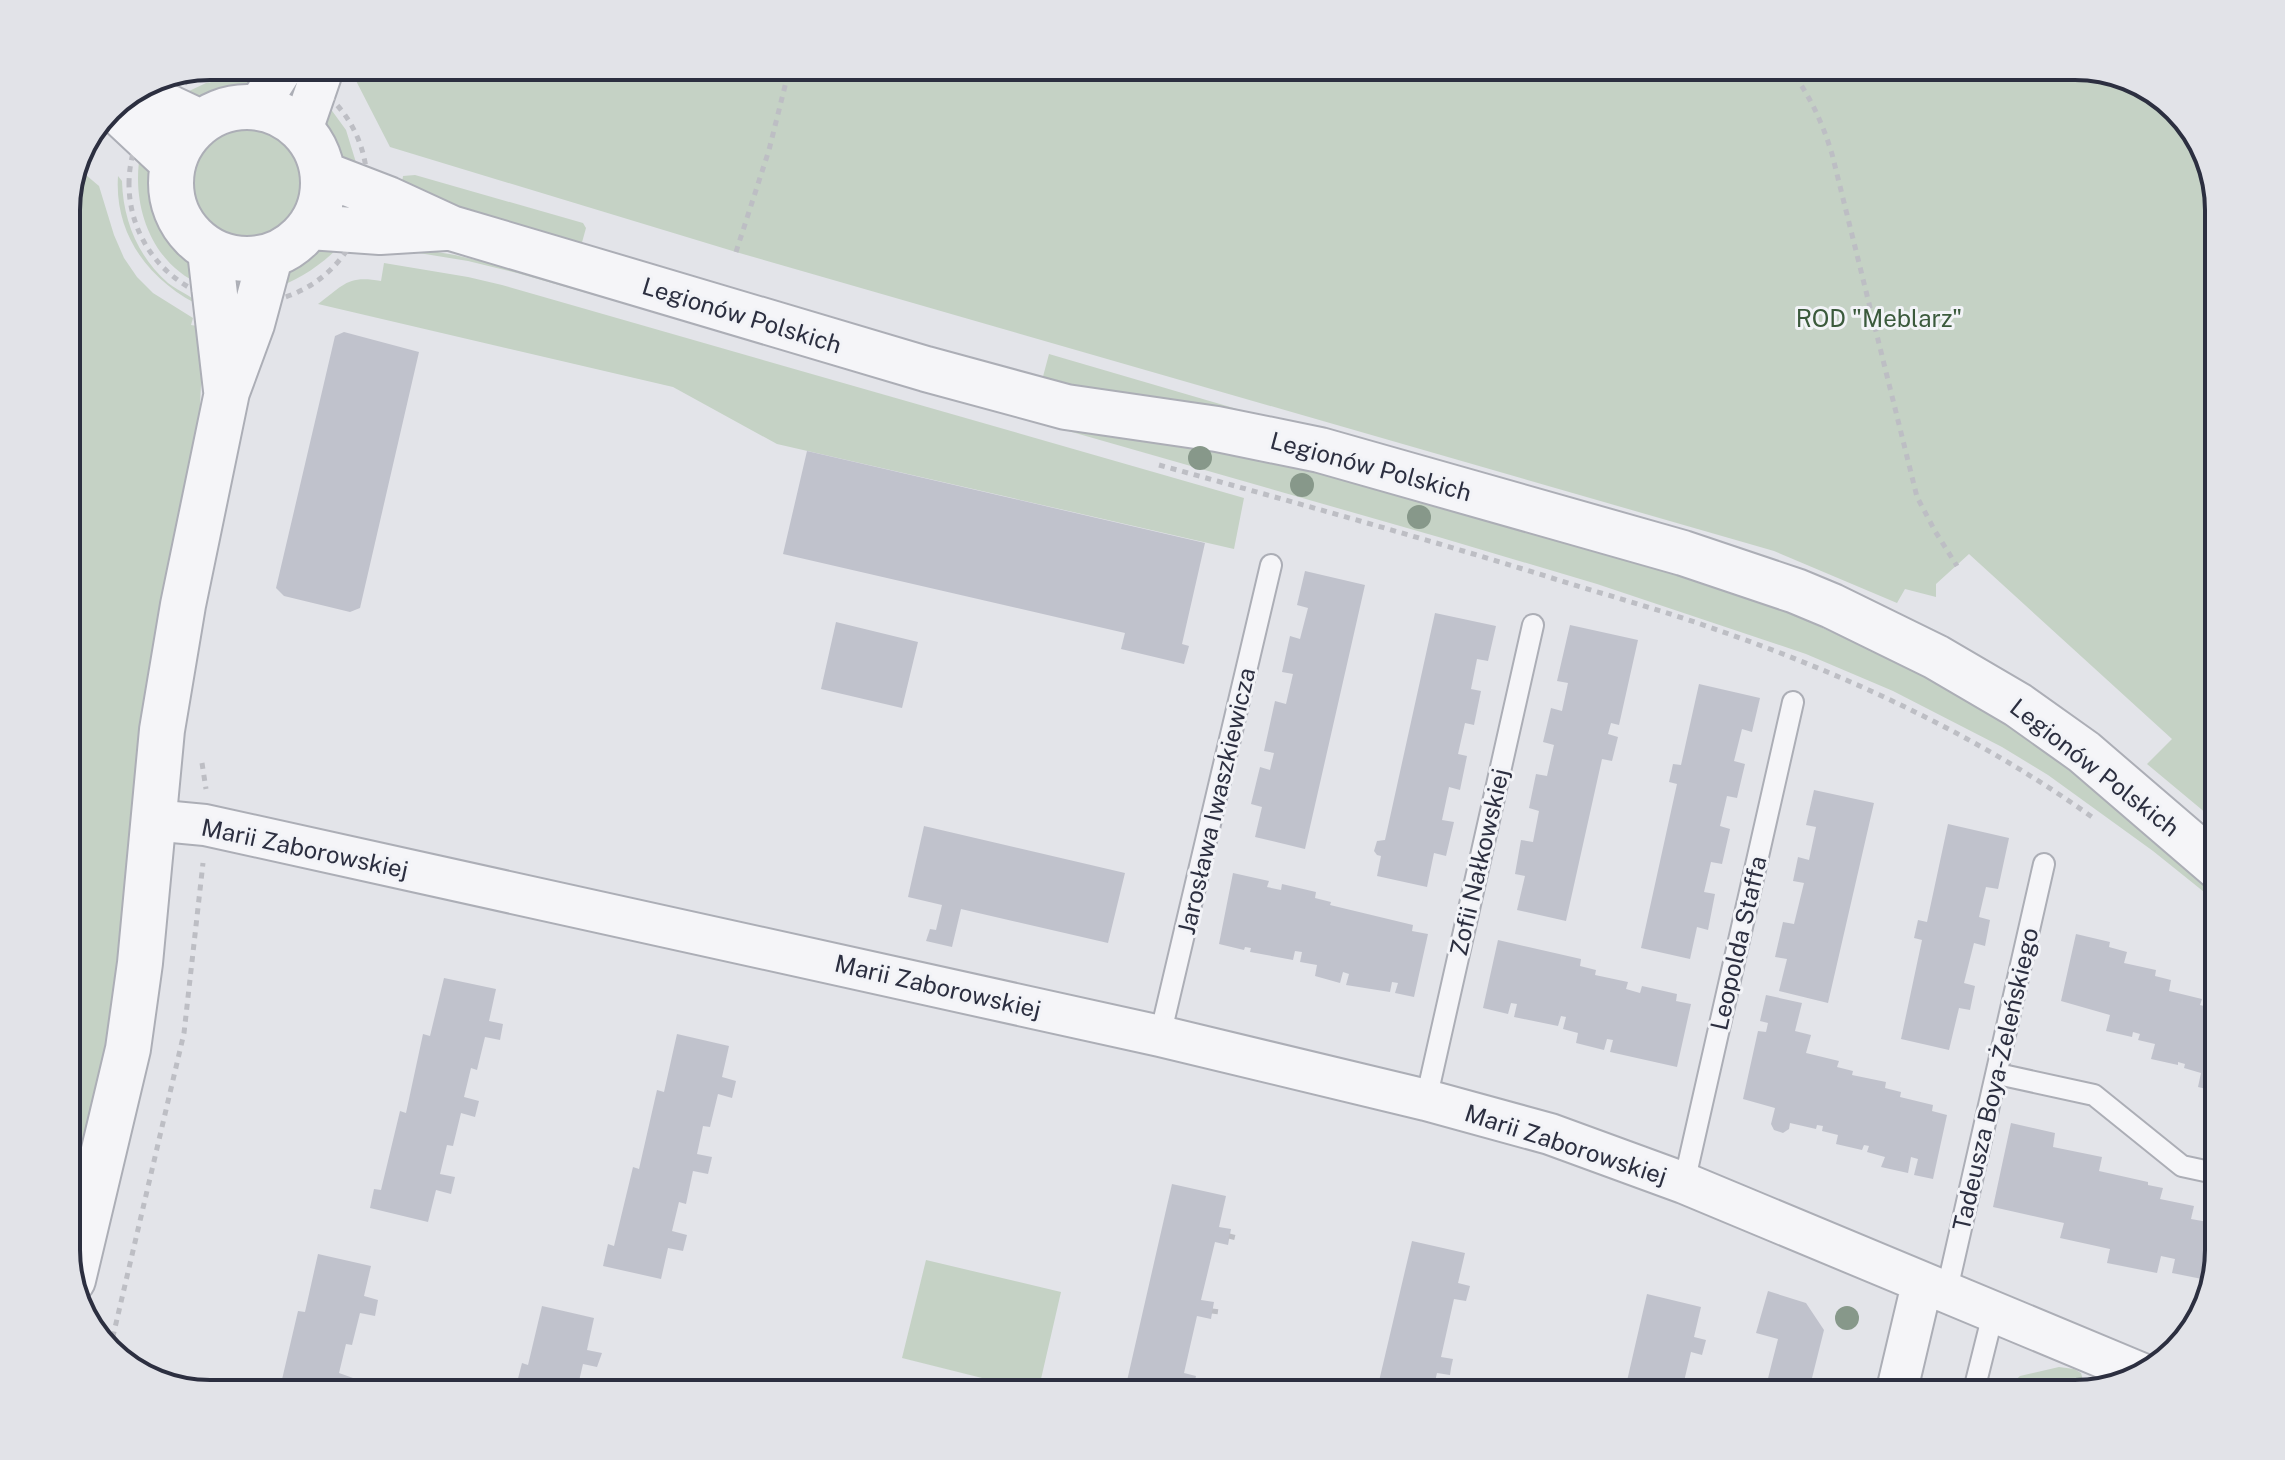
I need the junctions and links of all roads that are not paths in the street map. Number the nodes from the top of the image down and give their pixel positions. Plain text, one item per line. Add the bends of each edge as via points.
1 (325, 80) edge
2 (271, 81) edge
3 (168, 102) edge
4 (121, 116) edge
5 (302, 130) junction
6 (154, 154) junction
7 (323, 174) junction
8 (310, 227) junction
9 (451, 228) junction
10 (210, 251) junction
11 (270, 257) junction
12 (227, 392) junction
13 (1271, 565) dead end
14 (1533, 625) dead end
15 (1793, 702) dead end
16 (152, 820) junction
17 (2205, 856) edge
18 (2044, 864) dead end
19 (1160, 1036) junction
20 (1998, 1074) junction
21 (1426, 1100) junction
22 (2205, 1171) edge
23 (1684, 1183) junction
24 (80, 1251) edge
25 (1934, 1289) junction
26 (1993, 1314) junction
27 (2128, 1368) edge
28 (1901, 1380) edge
29 (1976, 1380) edge

1 - 5 street
2 - 3 street via 237,107 218,112
2 - 5 street via 281,115
3 - 6 street via 183,141
4 - 6 street
5 - 7 street
6 - 10 street via 176,214
7 - 8 street via 323,193
7 - 9 street, Legionów Polskich
8 - 9 street, Legionów Polskich via 380,232
8 - 11 street
9 - 17 street, Legionów Polskich via 1066,407 1320,450 1683,553 1796,591 2007,697 2084,752
10 - 11 street via 229,258
10 - 12 street
11 - 12 street
12 - 16 street via 167,690
13 - 19 lane, Jarosława Iwaszkiewicza
14 - 21 lane, Zofii Nałkowskiej
15 - 23 lane, Leopolda Staffa
16 - 19 street, Marii Zaborowskiej via 205,825
16 - 24 street via 128,1049
18 - 20 lane, Tadeusza Boya-Żeleńskiego
19 - 21 street, Marii Zaborowskiej
20 - 22 lane via 2094,1095 2182,1166
20 - 25 lane, Tadeusza Boya-Żeleńskiego
21 - 23 street, Marii Zaborowskiej via 1550,1134
23 - 25 street, Marii Zaborowskiej
25 - 26 street, Marii Zaborowskiej
25 - 28 street
26 - 27 street, Marii Zaborowskiej
26 - 29 lane

